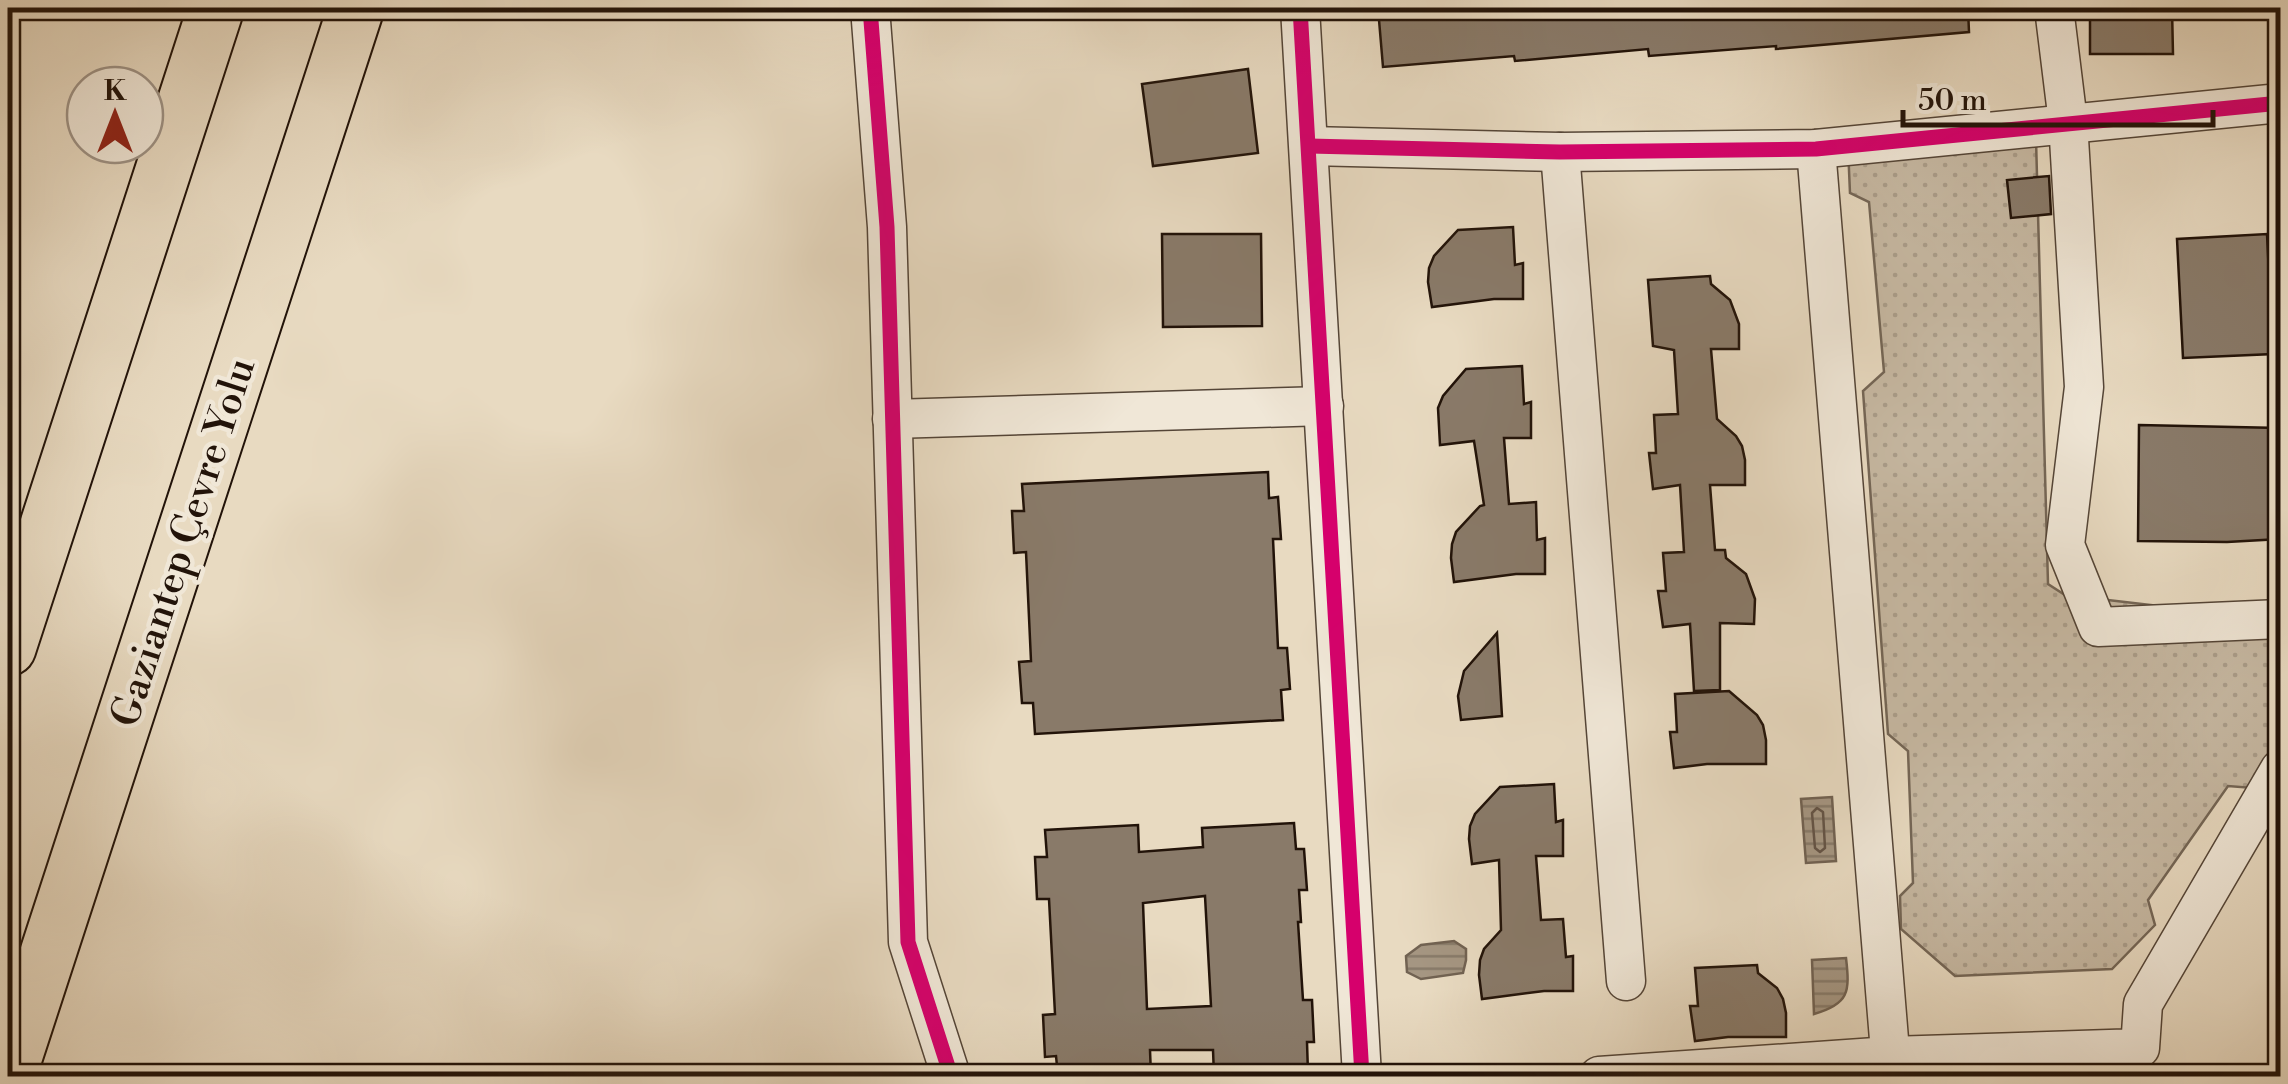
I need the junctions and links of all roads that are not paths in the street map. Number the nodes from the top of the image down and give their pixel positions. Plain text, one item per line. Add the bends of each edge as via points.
1 (216, 8) edge
2 (356, 8) edge
3 (870, 8) edge
4 (1300, 8) edge
5 (2054, 8) edge
6 (2280, 103) edge
7 (2068, 122) junction
8 (1309, 146) junction
9 (1816, 149) junction
10 (1560, 152) junction
11 (1324, 406) junction
12 (892, 418) junction
13 (2280, 619) edge
14 (8, 648) edge
15 (2280, 769) edge
16 (1626, 981) dead end
17 (1891, 1066) edge
18 (8, 1076) edge
19 (951, 1076) edge
20 (1362, 1076) edge
21 (1599, 1076) edge

1 - 14 highway
2 - 18 highway, Gaziantep Çevre Yolu
3 - 12 street via 887,227
4 - 8 street
5 - 7 street
6 - 7 street
7 - 9 street
7 - 13 street via 2084,387 2065,545 2098,627
8 - 10 street
8 - 11 street
9 - 10 street
9 - 17 street
10 - 16 street
11 - 12 street
11 - 20 street
12 - 19 street via 908,942
15 - 17 street via 2143,1004 2140,1048
17 - 21 street

